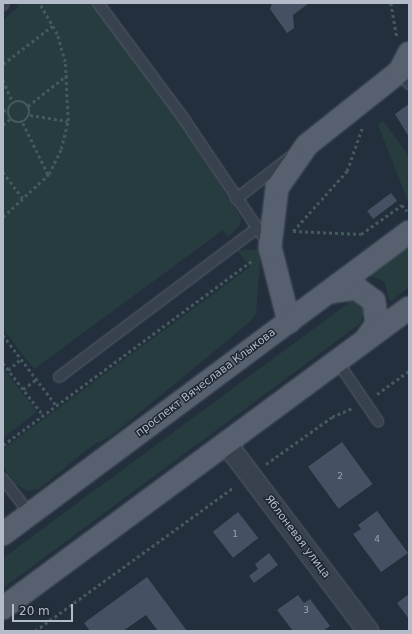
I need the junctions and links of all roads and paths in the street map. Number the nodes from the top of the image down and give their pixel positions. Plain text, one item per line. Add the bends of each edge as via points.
1 (39, 3) edge
2 (98, 3) edge
3 (52, 26) junction
4 (3, 64) edge
5 (406, 69) edge
6 (67, 75) junction
7 (3, 80) edge
8 (14, 102) junction
9 (28, 106) junction
10 (3, 110) edge
11 (7, 111) junction
12 (30, 115) junction
13 (10, 119) junction
14 (68, 121) junction
15 (23, 123) junction
16 (3, 124) edge
17 (307, 145) junction
18 (3, 172) edge
19 (48, 174) junction
20 (236, 199) junction
21 (24, 200) junction
22 (409, 215) edge
23 (3, 217) edge
24 (256, 229) junction
25 (293, 232) dead end
26 (409, 232) edge
27 (270, 247) junction
28 (328, 293) junction
29 (409, 308) edge
30 (289, 322) junction
31 (3, 335) edge
32 (367, 338) junction
33 (6, 339) junction
34 (3, 342) edge
35 (22, 359) junction
36 (337, 361) junction
37 (3, 363) edge
38 (8, 370) junction
39 (409, 371) edge
40 (59, 377) dead end
41 (37, 379) junction
42 (23, 389) junction
43 (365, 403) junction
44 (56, 405) junction
45 (43, 415) junction
46 (378, 421) dead end
47 (226, 443) junction
48 (3, 445) edge
49 (251, 476) junction
50 (3, 479) edge
51 (30, 514) junction
52 (3, 534) edge
53 (3, 608) edge
54 (36, 631) edge
55 (368, 631) edge

1 - 3 path
2 - 20 lane via 184,119
3 - 4 path
3 - 6 path
5 - 17 main road
6 - 9 path
6 - 14 path
7 - 8 path
8 - 9 path
8 - 11 path
9 - 12 path
10 - 11 path
11 - 13 path
12 - 14 path
12 - 15 path
13 - 15 path
13 - 16 path
14 - 19 path via 61,149
15 - 19 path
17 - 20 lane
17 - 27 main road via 277,188
18 - 21 path
19 - 21 path
20 - 24 lane
21 - 23 path
22 - 25 path via 402,205 361,234
24 - 27 lane
24 - 40 lane
26 - 28 main road, проспект Вячеслава Клыкова
27 - 30 main road
27 - 44 path
28 - 30 main road, проспект Вячеслава Клыкова
28 - 32 main road via 356,288 374,301 377,324
29 - 32 main road
30 - 51 main road, проспект Вячеслава Клыкова
31 - 33 path
32 - 36 main road
33 - 34 path
33 - 35 path
35 - 38 path
35 - 41 path
36 - 43 lane
36 - 47 main road
37 - 38 path
38 - 42 path
39 - 43 path
41 - 42 path
41 - 44 path
42 - 45 path
43 - 46 lane
43 - 49 path via 332,417
44 - 45 path
45 - 48 path
47 - 49 street, Яблоневая улица
47 - 53 main road
49 - 54 path
49 - 55 street, Яблоневая улица
50 - 51 lane
51 - 52 main road, проспект Вячеслава Клыкова

